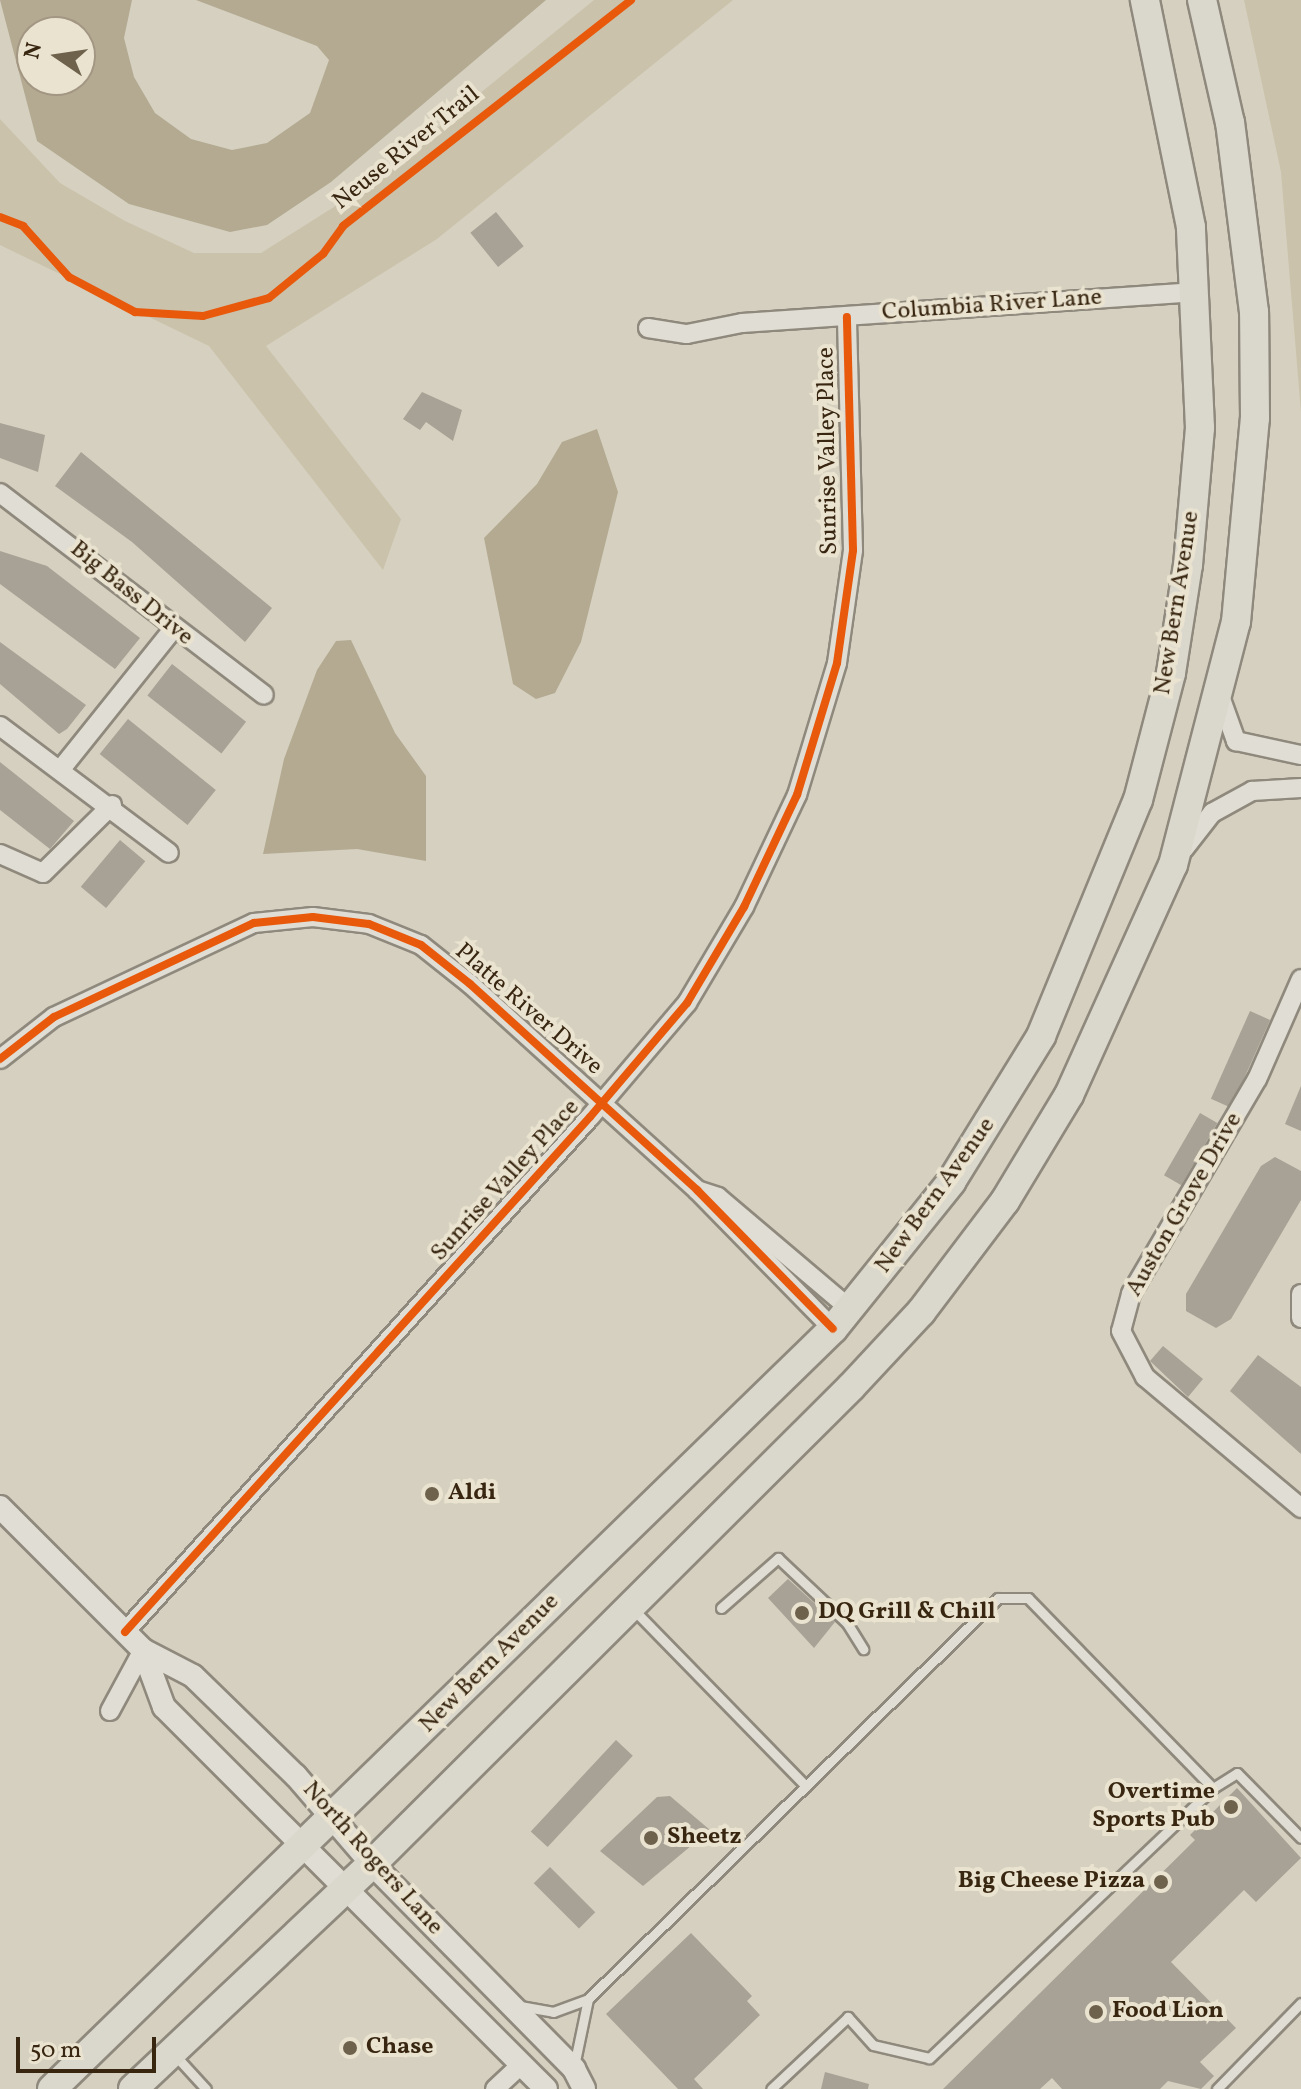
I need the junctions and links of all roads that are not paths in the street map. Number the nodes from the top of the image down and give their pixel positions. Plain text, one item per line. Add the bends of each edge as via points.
1 (1145, 0) edge
2 (1202, 0) edge
3 (1193, 292) junction
4 (847, 317) junction
5 (648, 328) dead end
6 (0, 493) edge
7 (173, 629) junction
8 (264, 695) dead end
9 (1221, 696) junction
10 (0, 726) edge
11 (1301, 755) edge
12 (61, 769) junction
13 (1301, 788) edge
14 (112, 805) junction
15 (169, 853) dead end
16 (0, 854) edge
17 (1173, 865) junction
18 (1301, 979) edge
19 (0, 1059) edge
20 (603, 1103) junction
21 (697, 1190) junction
22 (1301, 1294) edge
23 (1301, 1318) edge
24 (842, 1319) junction
25 (0, 1507) edge
26 (1301, 1508) edge
27 (631, 1607) junction
28 (721, 1608) dead end
29 (125, 1632) junction
30 (863, 1649) dead end
31 (143, 1650) junction
32 (110, 1711) dead end
33 (806, 1786) junction
34 (1213, 1788) junction
35 (331, 1818) junction
36 (1301, 1838) edge
37 (303, 1844) junction
38 (372, 1864) junction
39 (344, 1890) junction
40 (588, 1999) junction
41 (507, 2001) junction
42 (1301, 2003) edge
43 (172, 2051) junction
44 (520, 2066) junction
45 (574, 2069) junction
46 (52, 2089) edge
47 (133, 2089) edge
48 (206, 2089) edge
49 (495, 2089) edge
50 (546, 2089) edge
51 (584, 2089) edge
52 (771, 2089) edge
53 (1217, 2089) edge

1 - 3 main road, New Bern Avenue via 1181,152
2 - 9 main road via 1230,123 1254,312 1248,523
3 - 4 street, Columbia River Lane
3 - 24 main road, New Bern Avenue via 1200,428 1188,565 1171,673 1138,800 1041,1036 951,1182
4 - 5 street, Columbia River Lane via 687,334
4 - 20 street, Sunrise Valley Place via 853,550 837,663 797,795 744,907 687,1003
6 - 7 street, Big Bass Drive
7 - 8 street, Big Bass Drive
7 - 12 street
9 - 11 street via 1236,741
9 - 17 main road
10 - 12 street
12 - 14 street
13 - 17 street via 1252,791 1212,813
14 - 15 street
14 - 16 street via 43,873
17 - 27 main road via 1095,1044 1005,1201 921,1312
18 - 26 street, Auston Grove Drive via 1257,1079 1131,1294 1121,1331 1145,1377
19 - 20 street, Platte River Drive via 54,1017 200,947 254,923 313,917 369,924 421,945
20 - 21 street, Platte River Drive
20 - 29 street, Sunrise Valley Place
21 - 24 street, Platte River Drive
21 - 24 street, Platte River Drive via 718,1197
22 - 23 street
24 - 35 main road, New Bern Avenue
25 - 29 street, North Rogers Lane
27 - 33 lane
27 - 38 main road
28 - 30 lane via 778,1558 847,1623
29 - 31 street, North Rogers Lane
31 - 32 street
31 - 35 street, North Rogers Lane via 193,1676
31 - 37 street, North Rogers Lane via 164,1707
33 - 34 lane via 998,1598 1028,1598
33 - 40 lane
34 - 36 lane via 1237,1773
34 - 52 lane via 929,2058 873,2045 848,2017
35 - 37 main road, New Bern Avenue
35 - 38 street, North Rogers Lane
37 - 39 street, North Rogers Lane
37 - 46 main road, New Bern Avenue
38 - 39 main road
38 - 41 street, North Rogers Lane
39 - 43 main road
39 - 44 street, North Rogers Lane
40 - 41 lane via 553,2012
40 - 45 lane
41 - 45 street, North Rogers Lane
42 - 53 lane
43 - 47 main road
43 - 48 lane
44 - 49 street
44 - 50 street, North Rogers Lane
45 - 51 street, North Rogers Lane

